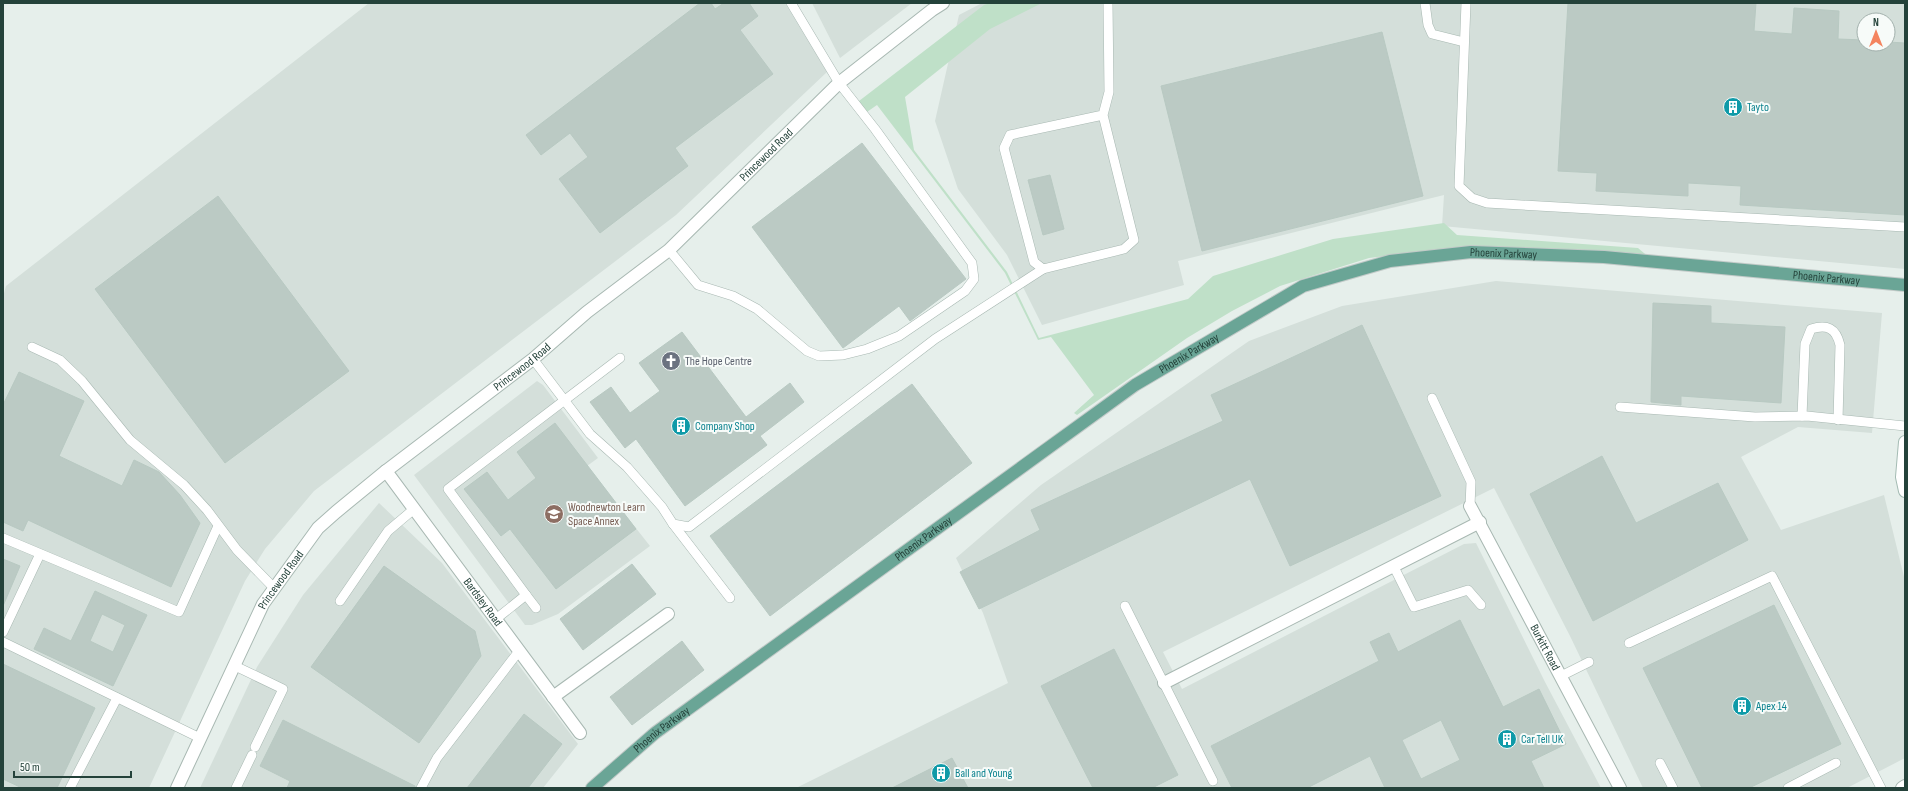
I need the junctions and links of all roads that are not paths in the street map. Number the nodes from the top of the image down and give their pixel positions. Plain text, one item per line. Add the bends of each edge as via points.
1 (791, 3) edge
2 (943, 3) edge
3 (1108, 3) edge
4 (1425, 3) edge
5 (1466, 3) edge
6 (1464, 42) junction
7 (839, 83) junction
8 (1103, 115) junction
9 (1905, 227) edge
10 (669, 250) junction
11 (1043, 269) junction
12 (1905, 284) edge
13 (32, 347) dead end
14 (620, 358) dead end
15 (533, 359) junction
16 (1432, 398) dead end
17 (565, 401) junction
18 (1620, 407) dead end
19 (1802, 416) junction
20 (1838, 420) junction
21 (1905, 426) edge
22 (1905, 442) edge
23 (386, 471) junction
24 (1905, 491) edge
25 (1470, 506) joint
26 (414, 509) junction
27 (1480, 522) junction
28 (673, 524) junction
29 (218, 526) junction
30 (3, 538) edge
31 (40, 554) junction
32 (1394, 567) junction
33 (275, 589) junction
34 (526, 595) junction
35 (730, 598) dead end
36 (340, 601) dead end
37 (1482, 605) dead end
38 (1125, 606) dead end
39 (536, 608) dead end
40 (668, 614) dead end
41 (496, 619) junction
42 (3, 632) edge
43 (3, 642) edge
44 (1629, 643) dead end
45 (519, 650) junction
46 (1589, 662) dead end
47 (235, 666) junction
48 (1561, 676) junction
49 (1164, 683) junction
50 (553, 697) junction
51 (117, 698) junction
52 (580, 733) dead end
53 (200, 738) junction
54 (1660, 763) dead end
55 (1836, 764) dead end
56 (1213, 781) dead end
57 (1905, 786) edge
58 (1790, 787) edge
59 (70, 788) edge
60 (177, 788) edge
61 (236, 788) edge
62 (421, 788) edge
63 (592, 788) edge
64 (1620, 788) edge
65 (1673, 788) edge
66 (1881, 788) edge
67 (1902, 788) edge

1 - 7 lane
2 - 7 street, Princewood Road
3 - 8 lane via 1109,92
4 - 6 lane via 1432,34
5 - 6 lane
6 - 9 lane via 1459,186 1472,198 1487,203
7 - 10 street, Princewood Road
7 - 10 lane via 972,263 974,279 971,285 899,336 867,349 843,355 819,356 807,351 757,309 733,296 698,285
8 - 11 lane via 1134,240 1124,250
8 - 11 lane via 1010,135 1004,148 1034,262
10 - 15 street, Princewood Road via 587,312
11 - 28 lane via 935,339 689,527
12 - 63 main road, Phoenix Parkway via 1604,257 1471,252 1390,261 1303,286 1135,385 655,733
13 - 29 lane via 66,365 130,440 184,485
14 - 17 lane
15 - 17 lane
15 - 23 street, Princewood Road
16 - 25 lane via 1471,482
17 - 28 lane via 590,434 627,467 662,507
17 - 34 lane via 448,490
18 - 19 lane via 1755,417
19 - 20 lane
19 - 20 lane via 1805,344 1811,329 1830,328 1837,334 1840,344
20 - 21 lane
22 - 24 street via 1902,477
23 - 26 street, Bardsley Road
23 - 33 street, Princewood Road via 318,528
25 - 27 street, Burkitt Road
26 - 36 lane via 388,531
26 - 41 street, Bardsley Road
27 - 32 street
27 - 48 street, Burkitt Road
28 - 35 lane
29 - 31 lane via 179,612
29 - 33 lane via 237,550
30 - 31 lane
31 - 42 lane
32 - 37 lane via 1414,607 1468,590
32 - 49 street
33 - 47 street, Princewood Road via 263,604
34 - 39 lane
34 - 41 lane
38 - 49 lane
40 - 50 street
41 - 45 street, Bardsley Road
43 - 51 lane
44 - 66 lane via 1772,576
45 - 50 street, Bardsley Road
45 - 62 lane via 437,758
46 - 48 lane
47 - 53 street, Princewood Road
47 - 61 lane via 283,689
48 - 64 street, Burkitt Road
49 - 56 lane
50 - 52 street, Bardsley Road
51 - 53 lane
51 - 59 lane
53 - 60 street, Princewood Road
54 - 65 lane
55 - 58 lane
57 - 67 street

